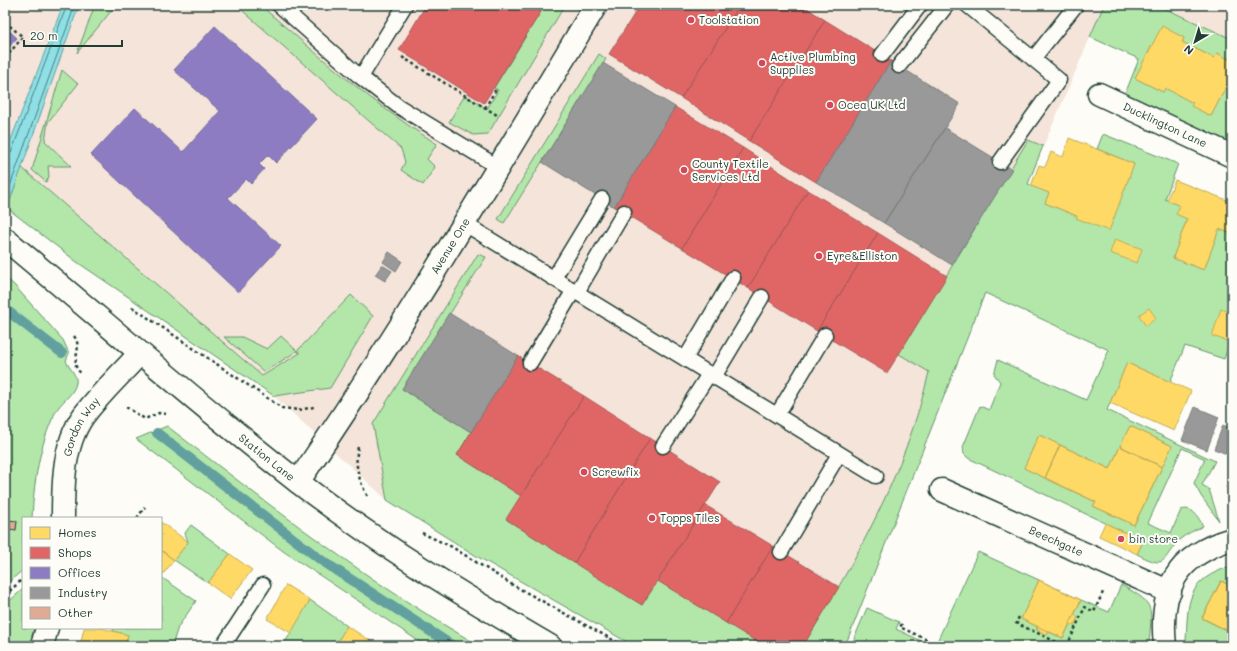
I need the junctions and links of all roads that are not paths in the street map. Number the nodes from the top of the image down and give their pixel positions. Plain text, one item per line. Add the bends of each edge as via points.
1 (279, 5) edge
2 (405, 5) edge
3 (596, 5) edge
4 (920, 5) edge
5 (947, 5) edge
6 (966, 5) edge
7 (1076, 5) edge
8 (882, 55) dead end
9 (1033, 59) junction
10 (899, 66) dead end
11 (361, 77) junction
12 (1099, 94) dead end
13 (1232, 156) edge
14 (1000, 162) dead end
15 (498, 167) junction
16 (602, 199) dead end
17 (624, 212) dead end
18 (465, 224) junction
19 (5, 239) edge
20 (554, 278) junction
21 (733, 278) dead end
22 (575, 291) junction
23 (762, 297) dead end
24 (825, 335) dead end
25 (140, 354) junction
26 (685, 359) junction
27 (530, 363) dead end
28 (711, 375) junction
29 (777, 416) junction
30 (663, 446) dead end
31 (840, 454) junction
32 (876, 476) dead end
33 (298, 482) junction
34 (942, 490) dead end
35 (63, 517) edge
36 (1232, 540) edge
37 (781, 552) dead end
38 (263, 586) dead end
39 (1170, 592) junction
40 (47, 629) edge
41 (42, 646) edge
42 (223, 646) edge
43 (550, 646) edge
44 (1165, 646) edge

1 - 11 lane
2 - 11 lane
3 - 15 street, Avenue One
4 - 8 lane
5 - 10 lane
6 - 9 lane
7 - 9 lane
9 - 14 lane via 1059,80
11 - 15 lane via 418,119
12 - 13 street, Ducklington Lane
15 - 18 street, Avenue One
16 - 20 lane
17 - 22 lane
18 - 20 lane
18 - 33 street, Avenue One via 346,412
19 - 25 street, Station Lane
20 - 22 lane
21 - 26 lane
22 - 26 lane
22 - 27 lane
23 - 28 lane
24 - 29 lane
25 - 33 street, Station Lane
25 - 35 street, Gordon Way via 87,410 77,426 66,460
26 - 28 lane
28 - 29 lane
28 - 30 lane
29 - 31 lane
31 - 32 lane
31 - 37 lane
33 - 43 street, Station Lane via 425,569
34 - 39 street, Beechgate
36 - 39 street via 1210,546 1188,560 1178,572
38 - 42 lane
39 - 44 street via 1165,620
40 - 41 street

